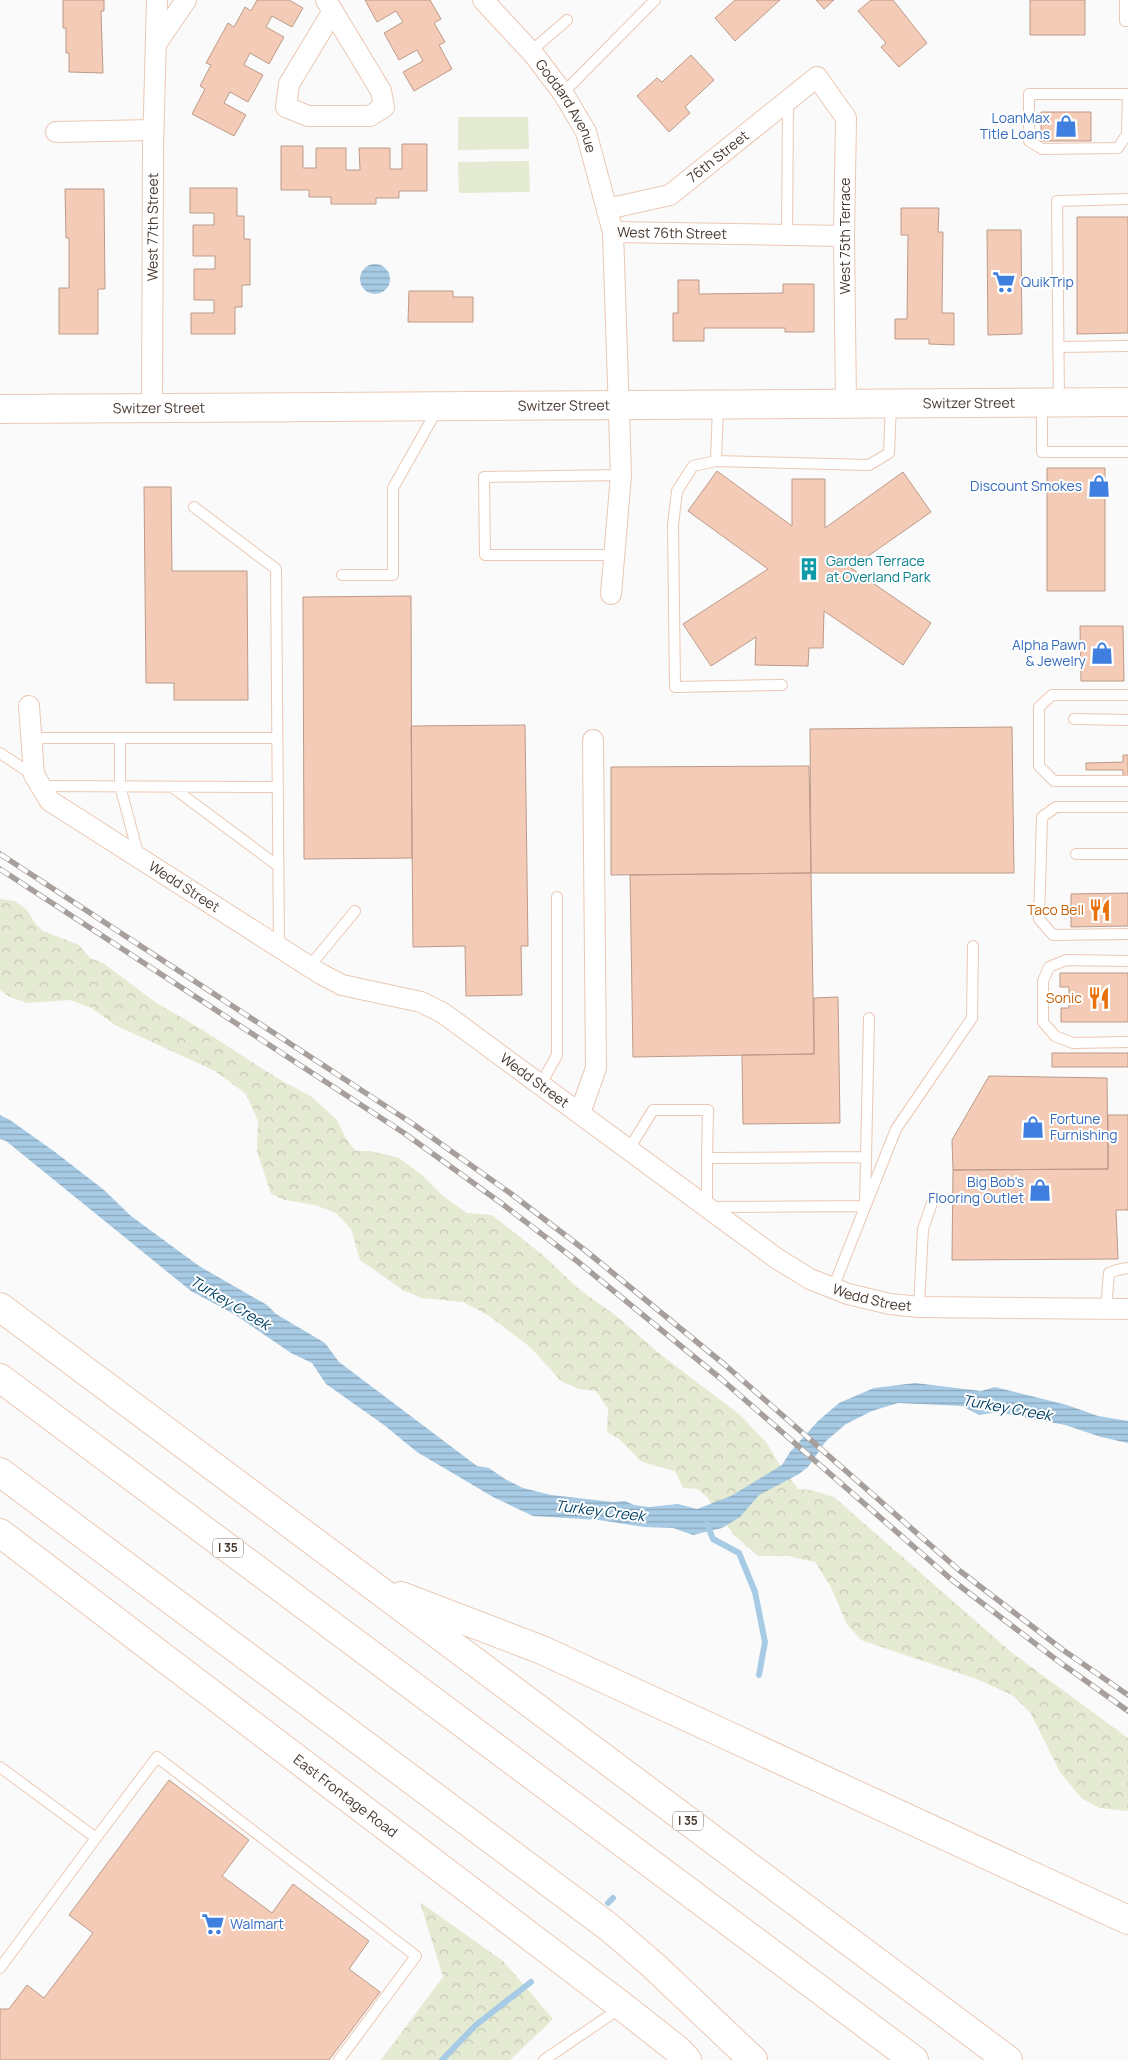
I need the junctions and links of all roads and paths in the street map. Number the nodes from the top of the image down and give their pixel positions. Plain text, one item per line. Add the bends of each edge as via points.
1 (157, 0) edge
2 (186, 0) edge
3 (483, 0) edge
4 (656, 0) edge
5 (1125, 0) edge
6 (330, 6) edge
7 (567, 20) dead end
8 (1128, 21) edge
9 (156, 44) junction
10 (530, 52) junction
11 (818, 77) joint
12 (563, 92) junction
13 (1128, 94) edge
14 (788, 101) junction
15 (154, 130) junction
16 (56, 132) dead end
17 (1128, 200) edge
18 (607, 209) junction
19 (613, 232) junction
20 (787, 236) junction
21 (844, 236) junction
22 (1128, 346) edge
23 (1058, 347) junction
24 (1050, 402) junction
25 (1128, 402) edge
26 (891, 404) junction
27 (718, 405) junction
28 (846, 405) junction
29 (618, 406) junction
30 (439, 407) junction
31 (152, 408) junction
32 (0, 409) edge
33 (1128, 452) edge
34 (716, 461) junction
35 (621, 475) junction
36 (194, 507) dead end
37 (613, 555) junction
38 (342, 575) dead end
39 (611, 594) dead end
40 (782, 685) dead end
41 (1128, 695) edge
42 (29, 706) dead end
43 (1074, 719) dead end
44 (1128, 720) edge
45 (277, 738) junction
46 (120, 739) junction
47 (32, 740) junction
48 (593, 740) dead end
49 (0, 753) edge
50 (37, 780) junction
51 (1128, 781) edge
52 (120, 786) junction
53 (172, 787) junction
54 (278, 788) junction
55 (1128, 807) edge
56 (1076, 854) dead end
57 (1128, 854) edge
58 (139, 858) junction
59 (278, 866) junction
60 (557, 897) dead end
61 (355, 911) dead end
62 (1128, 934) edge
63 (973, 946) dead end
64 (279, 947) junction
65 (1128, 961) edge
66 (309, 967) junction
67 (868, 1018) dead end
68 (1128, 1042) edge
69 (541, 1084) junction
70 (580, 1114) junction
71 (630, 1149) junction
72 (866, 1157) junction
73 (707, 1158) junction
74 (933, 1200) dead end
75 (865, 1206) junction
76 (707, 1207) junction
77 (1128, 1268) edge
78 (833, 1288) junction
79 (0, 1307) edge
80 (919, 1307) junction
81 (1106, 1309) junction
82 (1128, 1309) edge
83 (0, 1378) edge
84 (0, 1472) edge
85 (0, 1533) edge
86 (368, 1583) junction
87 (0, 1767) edge
88 (96, 1838) junction
89 (1128, 1897) edge
90 (1093, 1904) junction
91 (1128, 1920) edge
92 (0, 1968) edge
93 (622, 2007) junction
94 (549, 2059) edge
95 (340, 2060) edge
96 (687, 2060) edge
97 (753, 2060) edge
98 (914, 2060) edge
99 (1008, 2060) edge

1 - 9 street, West 77th Street
2 - 9 street
3 - 10 street, Goddard Avenue
4 - 12 lane
5 - 8 lane
6 - 6 street via 381,91 384,107 370,116 308,116 286,107 289,84
7 - 10 lane
9 - 15 street, West 77th Street
10 - 12 street, Goddard Avenue
11 - 14 street, 76th Street
11 - 21 street, West 75th Terrace via 846,118
12 - 18 street, Goddard Avenue via 586,132
13 - 13 lane via 1029,94 1029,141 1042,150 1118,148 1127,134
14 - 18 street, 76th Street via 670,195
14 - 20 lane
15 - 16 street
15 - 31 street, West 77th Street
17 - 23 lane via 1057,201
18 - 19 street, Goddard Avenue
19 - 20 street, West 76th Street
19 - 29 street, West 76th Street
20 - 21 street, West 76th Street
21 - 28 street, West 75th Terrace
22 - 23 lane
23 - 24 lane
24 - 25 main road, Switzer Street
24 - 26 main road, Switzer Street
24 - 33 lane via 1042,452
26 - 28 main road, Switzer Street
26 - 34 lane via 889,453 868,465
27 - 28 main road, Switzer Street
27 - 29 main road, Switzer Street
27 - 34 lane
29 - 30 main road, Switzer Street
29 - 35 street, West 76th Street
30 - 31 main road, Switzer Street
30 - 38 lane via 393,488 393,575
31 - 32 main road, Switzer Street
34 - 40 lane via 693,466 677,491 673,525 675,687
35 - 37 street, West 76th Street
35 - 37 lane via 484,477 485,555
36 - 45 lane via 276,569
37 - 39 street, West 76th Street
41 - 51 lane via 1052,695 1039,707 1039,766 1054,781
42 - 47 street
43 - 44 lane
45 - 46 lane
45 - 54 lane
46 - 47 lane
46 - 52 lane
47 - 50 street
48 - 70 street via 596,1068
49 - 50 lane
50 - 52 lane
50 - 58 street, Wedd Street via 50,801
52 - 53 lane
52 - 58 lane
53 - 54 lane
53 - 59 lane
54 - 59 lane
55 - 62 lane via 1056,807 1042,817 1039,919 1053,935
56 - 57 lane
58 - 64 street, Wedd Street
59 - 64 lane
60 - 69 lane via 557,1056
61 - 66 lane
63 - 75 lane via 972,1018 896,1129
64 - 66 street, Wedd Street
65 - 68 lane via 1066,960 1049,967 1043,981 1043,1022 1056,1036 1073,1043
66 - 69 street, Wedd Street via 342,985 421,1002 443,1012
67 - 72 lane
69 - 70 street, Wedd Street
70 - 71 street, Wedd Street
71 - 73 lane via 653,1110 708,1110
71 - 76 street, Wedd Street
72 - 73 lane
72 - 75 lane
73 - 76 lane
74 - 80 lane via 923,1229
75 - 76 lane
75 - 78 lane
76 - 78 street, Wedd Street via 776,1258 810,1279
77 - 81 lane via 1109,1273
78 - 80 street, Wedd Street via 890,1304
79 - 86 main road, I 35
80 - 81 street, Wedd Street
81 - 82 street, Wedd Street
83 - 98 main road, I 35
84 - 97 main road via 610,1928
85 - 93 main road, East Frontage Road
86 - 90 main road via 542,1650
86 - 99 main road, I 35
87 - 88 lane
88 - 92 lane
88 - 95 lane via 157,1757 416,1956
89 - 90 main road
90 - 91 main road
93 - 94 lane
93 - 96 main road, East Frontage Road

